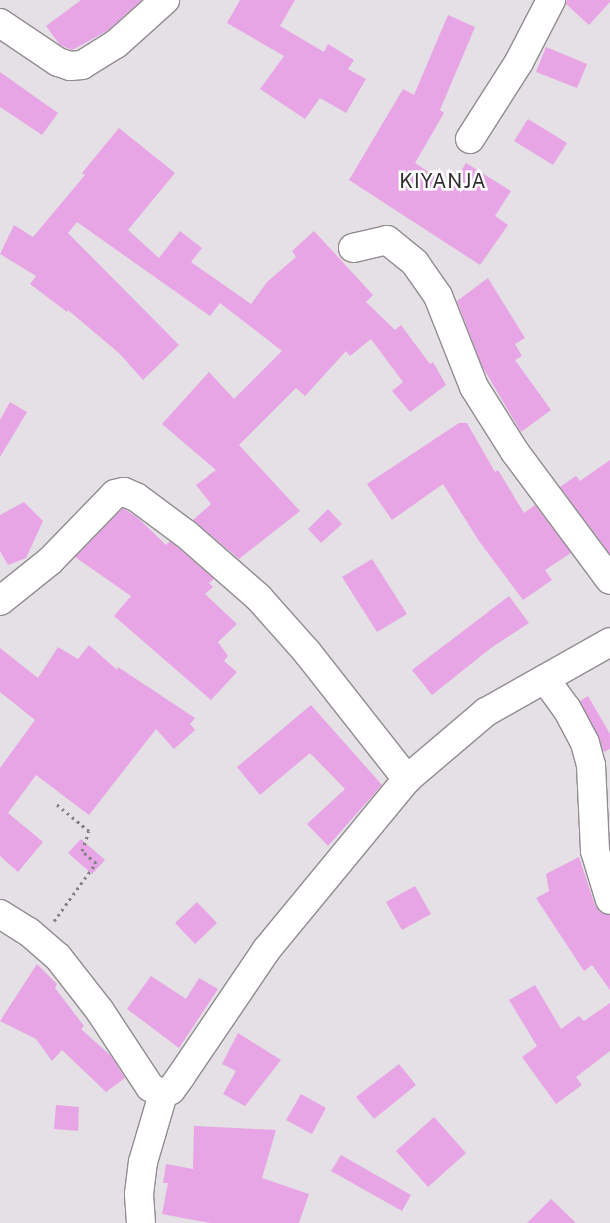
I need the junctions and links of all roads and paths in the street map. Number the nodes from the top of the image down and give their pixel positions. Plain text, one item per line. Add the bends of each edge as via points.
1 (164, 0) edge
2 (551, 0) edge
3 (0, 24) edge
4 (470, 139) dead end
5 (353, 248) dead end
6 (610, 580) edge
7 (0, 601) edge
8 (610, 642) edge
9 (545, 679) junction
10 (407, 779) junction
11 (55, 803) dead end
12 (610, 900) edge
13 (0, 914) edge
14 (39, 942) junction
15 (163, 1094) junction
16 (141, 1223) edge

1 - 3 street via 116,44 82,65 58,62
2 - 4 street via 519,62
5 - 6 street via 387,240 415,263 438,296 474,387 515,452
7 - 10 street via 50,561 115,494 124,492 136,497 159,511 259,598 307,652
8 - 9 street
9 - 10 street via 486,712
9 - 12 street via 567,708 589,758 594,790 595,851
10 - 15 street via 267,949 171,1090
11 - 14 path via 89,831 82,851 96,863
13 - 14 street
14 - 15 street via 58,957 100,1011 150,1087
15 - 16 street via 143,1162 139,1194

